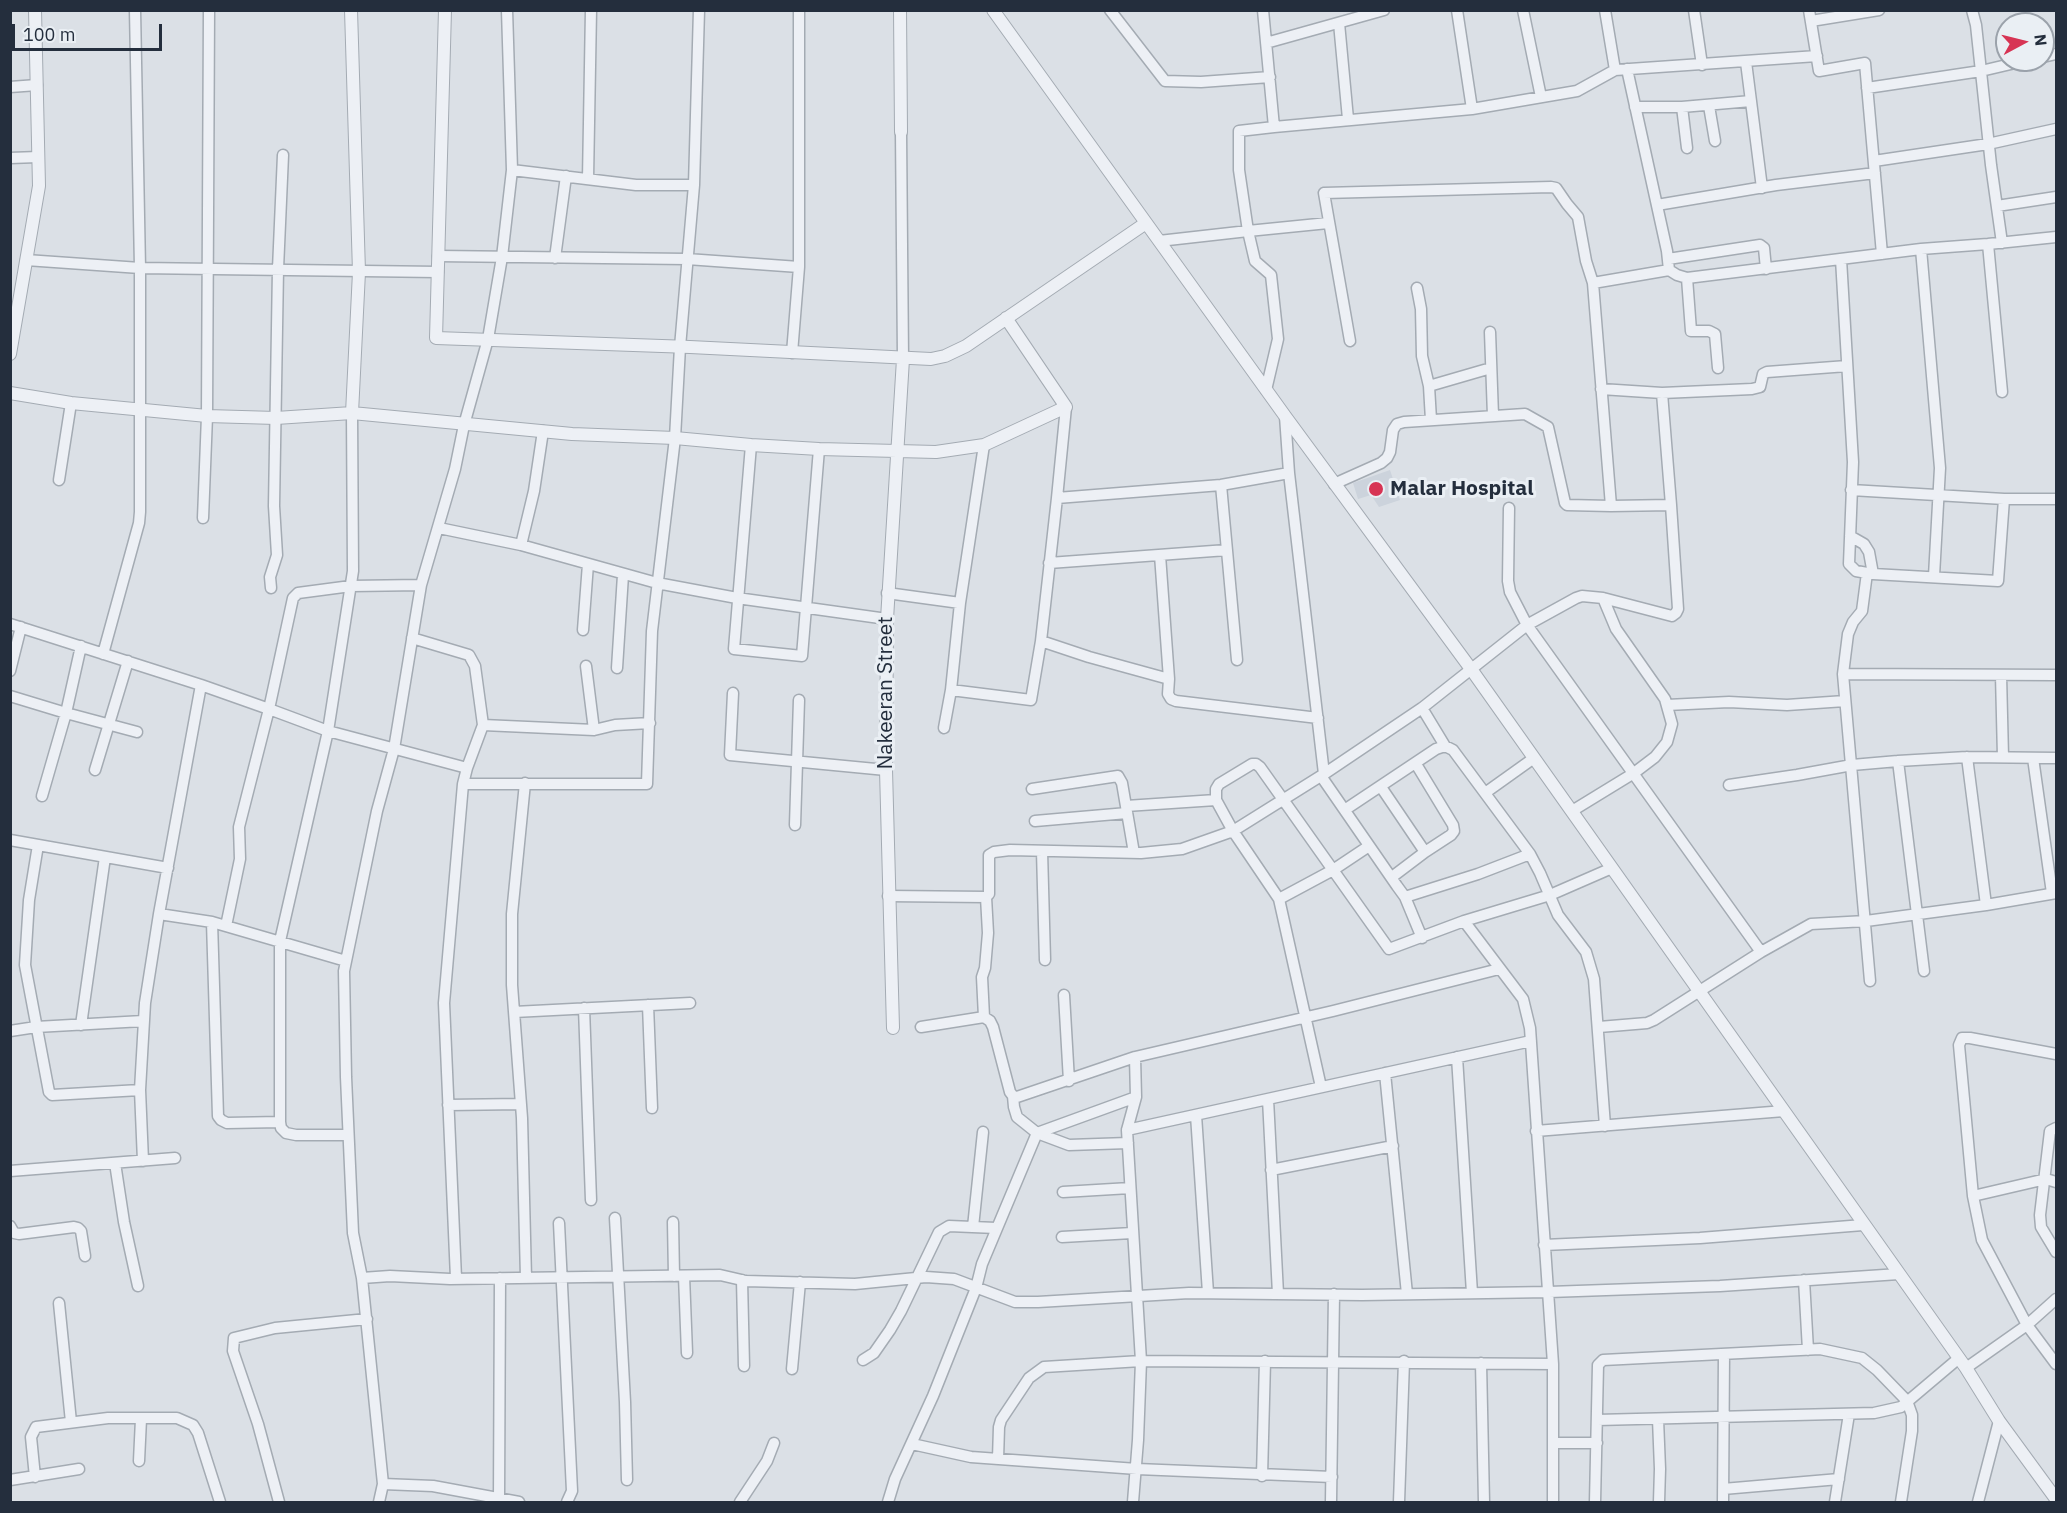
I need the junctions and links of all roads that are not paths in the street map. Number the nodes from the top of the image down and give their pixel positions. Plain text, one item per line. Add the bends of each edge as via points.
1 (35, 10) edge
2 (135, 10) edge
3 (209, 10) edge
4 (351, 10) edge
5 (445, 10) edge
6 (507, 10) edge
7 (591, 10) edge
8 (699, 10) edge
9 (799, 10) edge
10 (900, 10) edge
11 (993, 10) edge
12 (1110, 10) edge
13 (1263, 10) edge
14 (1384, 10) edge
15 (1457, 10) edge
16 (1523, 10) edge
17 (1605, 10) edge
18 (1694, 10) edge
19 (1879, 10) edge
20 (1972, 10) edge
21 (1810, 16) edge
22 (1339, 23) junction
23 (1266, 43) junction
24 (1817, 56) junction
25 (1801, 57) junction
26 (1746, 62) junction
27 (1702, 65) junction
28 (1995, 68) edge
29 (1626, 69) junction
30 (1615, 70) junction
31 (1819, 71) junction
32 (1981, 71) junction
33 (1270, 77) junction
34 (37, 85) junction
35 (10, 87) edge
36 (1867, 88) junction
37 (1541, 97) junction
38 (1750, 101) junction
39 (1710, 106) junction
40 (1635, 107) junction
41 (1682, 107) junction
42 (1472, 109) junction
43 (1348, 119) junction
44 (1274, 127) junction
45 (2056, 129) edge
46 (901, 132) joint
47 (1715, 141) dead end
48 (1988, 144) junction
49 (1686, 148) dead end
50 (283, 155) dead end
51 (10, 158) edge
52 (38, 158) junction
53 (1874, 161) junction
54 (512, 170) junction
55 (1875, 173) junction
56 (566, 176) junction
57 (588, 179) junction
58 (694, 185) junction
59 (1762, 188) junction
60 (2056, 196) edge
61 (1657, 205) junction
62 (1997, 206) junction
63 (1146, 223) junction
64 (1328, 223) junction
65 (1248, 231) junction
66 (2056, 237) edge
67 (1159, 241) junction
68 (2002, 243) junction
69 (1988, 244) junction
70 (1921, 249) junction
71 (1882, 254) junction
72 (438, 256) junction
73 (502, 257) junction
74 (555, 258) junction
75 (687, 259) junction
76 (26, 260) junction
77 (1841, 260) junction
78 (1669, 264) junction
79 (799, 267) junction
80 (140, 268) junction
81 (209, 268) junction
82 (278, 269) junction
83 (1766, 269) junction
84 (359, 272) junction
85 (438, 272) junction
86 (1687, 278) junction
87 (1593, 284) junction
88 (1417, 288) dead end
89 (1006, 318) junction
90 (1490, 332) dead end
91 (488, 339) junction
92 (1350, 341) dead end
93 (680, 347) junction
94 (792, 353) junction
95 (10, 354) edge
96 (903, 359) junction
97 (1847, 366) junction
98 (1491, 368) junction
99 (1718, 368) dead end
100 (1429, 386) junction
101 (1601, 388) junction
102 (1266, 390) junction
103 (2002, 392) dead end
104 (10, 393) edge
105 (1662, 393) junction
106 (70, 403) junction
107 (1066, 407) junction
108 (140, 410) junction
109 (352, 413) junction
110 (207, 416) junction
111 (1285, 416) junction
112 (1493, 416) junction
113 (276, 418) junction
114 (1431, 420) junction
115 (464, 425) junction
116 (543, 431) junction
117 (675, 438) junction
118 (984, 445) junction
119 (751, 446) junction
120 (819, 449) junction
121 (898, 452) junction
122 (1289, 473) junction
123 (59, 480) dead end
124 (1334, 484) junction
125 (1221, 485) junction
126 (1851, 490) junction
127 (1937, 494) junction
128 (1057, 498) junction
129 (2004, 499) junction
130 (2056, 499) edge
131 (1671, 505) junction
132 (1611, 506) junction
133 (1509, 508) dead end
134 (202, 518) dead end
135 (439, 528) junction
136 (1850, 536) junction
137 (521, 545) junction
138 (1227, 550) junction
139 (1160, 555) junction
140 (1049, 563) junction
141 (588, 564) junction
142 (1870, 573) junction
143 (623, 575) junction
144 (1934, 576) junction
145 (657, 583) junction
146 (421, 585) junction
147 (351, 586) junction
148 (271, 588) dead end
149 (888, 593) junction
150 (737, 597) junction
151 (1603, 598) junction
152 (960, 603) junction
153 (806, 607) junction
154 (887, 619) junction
155 (1527, 625) junction
156 (16, 626) edge
157 (583, 630) dead end
158 (412, 638) junction
159 (1041, 641) junction
160 (81, 646) junction
161 (103, 654) junction
162 (1237, 660) dead end
163 (128, 661) junction
164 (586, 666) dead end
165 (617, 668) dead end
166 (1471, 669) junction
167 (10, 672) edge
168 (1843, 674) junction
169 (2001, 675) junction
170 (2056, 675) edge
171 (1168, 679) junction
172 (201, 685) junction
173 (951, 690) junction
174 (733, 693) dead end
175 (10, 696) edge
176 (799, 700) dead end
177 (1845, 701) junction
178 (1667, 705) junction
179 (1422, 708) junction
180 (269, 709) junction
181 (66, 712) junction
182 (1318, 718) junction
183 (650, 723) junction
184 (108, 724) junction
185 (483, 725) junction
186 (944, 728) dead end
187 (328, 730) junction
188 (594, 730) junction
189 (137, 732) dead end
190 (1445, 746) junction
191 (394, 749) junction
192 (1967, 757) junction
193 (2002, 757) junction
194 (1534, 758) junction
195 (2033, 758) junction
196 (2056, 758) edge
197 (1898, 760) junction
198 (797, 762) junction
199 (1416, 764) junction
200 (1852, 765) junction
201 (467, 768) junction
202 (95, 770) dead end
203 (886, 770) junction
204 (1634, 773) junction
205 (1322, 775) junction
206 (525, 783) junction
207 (463, 784) junction
208 (1729, 785) dead end
209 (1381, 787) junction
210 (1032, 789) dead end
211 (1485, 793) junction
212 (42, 795) dead end
213 (1216, 800) junction
214 (1282, 800) junction
215 (1346, 809) junction
216 (1127, 810) junction
217 (1572, 811) junction
218 (1035, 821) dead end
219 (795, 825) dead end
220 (1233, 831) junction
221 (10, 840) edge
222 (38, 845) junction
223 (1369, 846) junction
224 (1042, 851) junction
225 (1425, 852) junction
226 (1134, 853) junction
227 (1530, 854) junction
228 (105, 857) junction
229 (168, 868) junction
230 (1612, 868) junction
231 (1333, 870) junction
232 (1392, 877) junction
233 (2054, 893) edge
234 (1550, 895) junction
235 (888, 897) junction
236 (986, 897) junction
237 (1405, 897) junction
238 (1279, 900) junction
239 (1986, 905) junction
240 (1918, 913) junction
241 (159, 914) junction
242 (1464, 921) junction
243 (1866, 921) junction
244 (212, 922) junction
245 (226, 926) junction
246 (1422, 938) junction
247 (280, 941) junction
248 (1761, 952) junction
249 (1045, 960) dead end
250 (346, 961) junction
251 (1499, 969) junction
252 (1924, 971) dead end
253 (1870, 981) dead end
254 (1699, 991) junction
255 (1064, 995) dead end
256 (690, 1003) dead end
257 (648, 1005) junction
258 (584, 1008) junction
259 (514, 1012) junction
260 (984, 1017) junction
261 (1306, 1018) junction
262 (143, 1021) junction
263 (81, 1025) junction
264 (36, 1027) junction
265 (921, 1027) dead end
266 (1599, 1027) junction
267 (893, 1028) dead end
268 (10, 1031) edge
269 (1531, 1041) junction
270 (2056, 1054) edge
271 (1135, 1057) junction
272 (1457, 1057) junction
273 (1385, 1073) junction
274 (1068, 1081) junction
275 (1321, 1087) junction
276 (140, 1090) junction
277 (1012, 1096) junction
278 (1136, 1096) junction
279 (1268, 1099) junction
280 (521, 1104) junction
281 (448, 1105) junction
282 (652, 1108) dead end
283 (1784, 1111) junction
284 (1196, 1115) junction
285 (280, 1122) junction
286 (1605, 1126) junction
287 (2056, 1128) edge
288 (1127, 1130) junction
289 (1536, 1131) junction
290 (983, 1132) dead end
291 (1036, 1133) junction
292 (348, 1135) junction
293 (1128, 1143) junction
294 (1393, 1146) junction
295 (176, 1158) dead end
296 (143, 1161) junction
297 (115, 1163) junction
298 (1271, 1170) junction
299 (10, 1171) edge
300 (2051, 1180) edge
301 (1130, 1188) junction
302 (1063, 1192) dead end
303 (1973, 1196) junction
304 (591, 1200) dead end
305 (615, 1218) dead end
306 (673, 1222) dead end
307 (559, 1223) dead end
308 (1863, 1225) junction
309 (10, 1226) edge
310 (972, 1227) junction
311 (996, 1228) junction
312 (1132, 1233) junction
313 (1062, 1237) dead end
314 (1544, 1245) junction
315 (2056, 1252) edge
316 (85, 1256) dead end
317 (1899, 1274) junction
318 (679, 1276) junction
319 (619, 1277) junction
320 (362, 1278) junction
321 (456, 1278) junction
322 (500, 1278) junction
323 (526, 1278) junction
324 (561, 1278) junction
325 (916, 1278) junction
326 (742, 1280) junction
327 (1804, 1280) junction
328 (800, 1282) junction
329 (138, 1286) dead end
330 (976, 1288) junction
331 (1549, 1292) junction
332 (1208, 1293) junction
333 (1472, 1293) junction
334 (1278, 1294) junction
335 (1334, 1294) junction
336 (1407, 1294) junction
337 (1137, 1295) junction
338 (2056, 1299) edge
339 (59, 1303) dead end
340 (367, 1319) junction
341 (2027, 1325) junction
342 (1808, 1350) junction
343 (687, 1353) dead end
344 (1724, 1354) junction
345 (863, 1360) dead end
346 (1141, 1361) junction
347 (1265, 1361) junction
348 (1335, 1361) junction
349 (1404, 1361) junction
350 (1481, 1363) junction
351 (1962, 1363) junction
352 (1552, 1364) junction
353 (2056, 1364) edge
354 (744, 1366) dead end
355 (792, 1369) dead end
356 (1907, 1401) junction
357 (1849, 1414) junction
358 (1723, 1418) junction
359 (141, 1419) junction
360 (1658, 1419) junction
361 (1597, 1420) junction
362 (1999, 1421) junction
363 (71, 1422) junction
364 (774, 1443) dead end
365 (1553, 1443) junction
366 (1596, 1443) junction
367 (912, 1444) junction
368 (998, 1459) junction
369 (140, 1461) dead end
370 (79, 1469) dead end
371 (1137, 1469) junction
372 (35, 1476) junction
373 (1262, 1476) junction
374 (1332, 1477) junction
375 (1839, 1479) junction
376 (10, 1480) edge
377 (627, 1480) dead end
378 (383, 1484) junction
379 (1723, 1490) junction
380 (499, 1499) junction
381 (2056, 1499) edge
382 (220, 1503) edge
383 (279, 1503) edge
384 (379, 1503) edge
385 (519, 1503) edge
386 (567, 1503) edge
387 (740, 1503) edge
388 (888, 1503) edge
389 (1133, 1503) edge
390 (1331, 1503) edge
391 (1399, 1503) edge
392 (1484, 1503) edge
393 (1553, 1503) edge
394 (1595, 1503) edge
395 (1659, 1503) edge
396 (1723, 1503) edge
397 (1835, 1503) edge
398 (1901, 1503) edge
399 (1978, 1503) edge

1 - 34 street
2 - 80 street
3 - 81 street
4 - 84 street
5 - 72 street
6 - 54 street
7 - 57 street
8 - 58 street
9 - 79 street
10 - 46 street
11 - 63 street
12 - 33 street via 1165,81
13 - 23 street
14 - 22 street
15 - 42 street
16 - 37 street
17 - 30 street
18 - 27 street
19 - 21 street
20 - 32 street
21 - 24 street
22 - 23 street
22 - 43 street
23 - 33 street
24 - 25 street
24 - 31 street
25 - 26 street
25 - 31 street
26 - 27 street
26 - 38 street
27 - 29 street
28 - 32 street
29 - 30 street
29 - 40 street
30 - 37 street via 1577,91
31 - 36 street via 1865,63
32 - 36 street
32 - 48 street
33 - 44 street
34 - 35 street
34 - 52 street
36 - 53 street
37 - 42 street
38 - 39 street
38 - 59 street
39 - 41 street
39 - 47 street
40 - 41 street
40 - 61 street
41 - 49 street
42 - 43 street
43 - 44 street
44 - 65 street via 1239,131 1239,170
45 - 48 street
46 - 96 street
48 - 53 street
48 - 62 street
50 - 82 street
51 - 52 street
52 - 76 street via 39,186
53 - 55 street
54 - 56 street
54 - 73 street
55 - 59 street
55 - 71 street
56 - 57 street
56 - 74 street
57 - 58 street via 636,185
58 - 75 street
59 - 61 street
60 - 62 street
61 - 78 street
62 - 68 street
63 - 67 street
63 - 89 street
64 - 65 street
64 - 87 street via 1324,193 1551,187 1560,192 1578,217
64 - 92 street
65 - 67 street
65 - 102 street via 1256,261 1271,275 1278,339
66 - 68 street
67 - 102 street
68 - 69 street
69 - 70 street
69 - 103 street
70 - 71 street
70 - 127 street via 1939,447
71 - 77 street
72 - 73 street
72 - 85 street
73 - 74 street
73 - 91 street
74 - 75 street
75 - 79 street
75 - 93 street
76 - 80 street
76 - 95 street
77 - 83 street
77 - 97 street
78 - 83 street via 1760,245 1764,248
78 - 86 street via 1677,275
78 - 87 street
79 - 94 street
80 - 81 street
80 - 108 street
81 - 82 street
81 - 110 street
82 - 84 street
82 - 113 street
83 - 86 street
84 - 85 street
84 - 109 street
85 - 91 street via 436,338
86 - 99 street via 1691,331 1715,334
87 - 101 street
88 - 100 street via 1422,356
89 - 96 street via 945,356
89 - 107 street
90 - 98 street
91 - 93 street
91 - 115 street
93 - 94 street
93 - 117 street
94 - 96 street
96 - 121 street, Nakeeran Street
97 - 105 street via 1767,372 1757,388
97 - 126 street
98 - 100 street
98 - 112 street
100 - 114 street
101 - 105 street
101 - 132 street
102 - 111 street
104 - 106 street
105 - 131 street
106 - 108 street
106 - 123 street
107 - 118 street
107 - 128 street
108 - 110 street
108 - 161 street via 139,523
109 - 113 street
109 - 115 street
109 - 147 street
110 - 113 street
110 - 134 street
111 - 122 street
111 - 124 street
112 - 114 street
112 - 132 street via 1525,414 1548,427 1567,505
113 - 148 street via 277,555
114 - 124 street via 1397,424 1387,458
115 - 116 street
115 - 135 street
116 - 117 street
116 - 137 street
117 - 119 street
117 - 145 street
118 - 121 street via 936,453
118 - 152 street
119 - 120 street
119 - 150 street
120 - 121 street
120 - 153 street
121 - 149 street, Nakeeran Street
122 - 125 street
122 - 182 street
124 - 166 street
125 - 128 street
125 - 138 street
126 - 127 street
126 - 136 street
127 - 129 street
127 - 144 street
128 - 140 street
129 - 130 street
129 - 144 street via 1998,581
131 - 132 street
131 - 151 street via 1676,613 1665,615
133 - 155 street via 1508,581
135 - 137 street
135 - 146 street
136 - 142 street via 1869,552
136 - 142 street via 1849,564 1856,571
137 - 141 street
138 - 139 street
138 - 162 street
139 - 140 street
139 - 171 street
140 - 159 street
141 - 143 street
141 - 157 street
142 - 144 street
142 - 168 street via 1862,611 1848,634
143 - 145 street
143 - 165 street
145 - 150 street
145 - 183 street
146 - 147 street
146 - 158 street
147 - 180 street via 298,593 293,598
147 - 187 street
149 - 152 street
149 - 154 street, Nakeeran Street
150 - 153 street
150 - 153 street via 734,648 802,656
151 - 155 street via 1576,598
151 - 178 street via 1616,629
152 - 173 street
153 - 154 street
154 - 203 street, Nakeeran Street
155 - 166 street
155 - 204 street
156 - 160 street
156 - 167 street
158 - 185 street via 469,655 475,666
158 - 191 street
159 - 171 street
159 - 173 street via 1031,700
160 - 161 street
160 - 181 street
161 - 163 street
163 - 172 street
163 - 184 street
164 - 188 street
166 - 179 street
166 - 194 street
168 - 169 street
168 - 177 street
169 - 170 street
169 - 193 street
171 - 182 street via 1168,694 1176,701
172 - 180 street
172 - 229 street
173 - 186 street
174 - 198 street via 730,755
175 - 181 street
176 - 198 street
177 - 178 street
177 - 200 street
178 - 204 street via 1671,724 1667,742 1655,758
179 - 190 street
179 - 205 street
180 - 187 street
180 - 245 street via 239,826 240,859
181 - 184 street
181 - 212 street
182 - 205 street
183 - 188 street
183 - 206 street via 647,784
184 - 189 street
184 - 202 street
185 - 188 street
185 - 201 street
187 - 191 street
187 - 247 street
190 - 199 street
190 - 211 street via 1453,750
191 - 201 street
191 - 250 street
192 - 193 street
192 - 197 street
192 - 239 street
193 - 195 street
194 - 211 street
194 - 217 street
195 - 196 street
195 - 233 street
197 - 200 street
197 - 240 street
198 - 203 street
198 - 219 street
199 - 209 street
199 - 225 street via 1454,831
200 - 208 street
200 - 243 street
201 - 207 street
203 - 235 street, Nakeeran Street
204 - 217 street
204 - 248 street
205 - 214 street
205 - 215 street
206 - 207 street
206 - 259 street via 512,914
207 - 281 street via 444,1003
209 - 215 street
209 - 225 street
210 - 216 street via 1118,776
211 - 227 street
213 - 214 street via 1219,784 1252,764 1256,764
213 - 216 street
213 - 220 street
214 - 220 street
214 - 231 street
215 - 223 street
216 - 218 street
216 - 226 street
217 - 230 street
220 - 226 street via 1182,849
220 - 238 street
221 - 222 street
222 - 228 street
222 - 264 street via 29,900 25,965
223 - 231 street
223 - 232 street
224 - 226 street
224 - 236 street via 1010,850 990,855
224 - 249 street
225 - 232 street
227 - 234 street
227 - 237 street
228 - 229 street
228 - 263 street
229 - 241 street
230 - 234 street
230 - 254 street
231 - 238 street
231 - 246 street via 1389,949
232 - 237 street
233 - 239 street
234 - 242 street
234 - 266 street via 1558,915 1586,952 1594,979
235 - 236 street
235 - 267 street, Nakeeran Street
236 - 260 street
237 - 246 street
238 - 261 street
239 - 240 street
240 - 243 street
240 - 252 street
241 - 244 street
241 - 262 street
242 - 246 street
242 - 251 street
243 - 248 street via 1811,924
243 - 253 street
244 - 245 street
244 - 285 street via 218,1116 227,1123
245 - 247 street
247 - 250 street
247 - 285 street
248 - 254 street
250 - 292 street
251 - 261 street
251 - 269 street via 1523,999
254 - 266 street via 1647,1023
254 - 283 street
255 - 274 street
256 - 257 street
257 - 258 street
257 - 282 street
258 - 259 street
258 - 304 street
259 - 280 street
260 - 265 street
260 - 277 street via 993,1027
261 - 271 street
261 - 275 street
262 - 263 street
262 - 276 street
263 - 264 street
264 - 268 street
264 - 276 street via 51,1095
266 - 286 street
269 - 272 street
269 - 289 street
270 - 303 street via 1962,1038 1959,1045
271 - 274 street
271 - 278 street
272 - 273 street
272 - 333 street
273 - 275 street
273 - 294 street
274 - 277 street via 1024,1096
275 - 279 street
276 - 296 street
277 - 291 street via 1017,1117
278 - 288 street
278 - 291 street
279 - 284 street
279 - 298 street
280 - 281 street
280 - 323 street
281 - 321 street
283 - 286 street
283 - 308 street
284 - 288 street
284 - 332 street
285 - 292 street via 286,1133 296,1135
286 - 289 street
287 - 300 street via 2050,1131
288 - 293 street
289 - 314 street
290 - 310 street
291 - 293 street via 1069,1145
291 - 311 street
292 - 320 street via 353,1233
293 - 301 street
294 - 298 street
294 - 336 street
295 - 296 street
296 - 297 street
297 - 299 street
297 - 329 street
298 - 334 street
300 - 303 street
300 - 315 street via 2040,1215
301 - 302 street
301 - 312 street
303 - 341 street via 1982,1240
305 - 319 street
306 - 318 street
307 - 324 street
308 - 314 street
308 - 317 street
309 - 316 street via 19,1234 78,1228
310 - 311 street
310 - 325 street via 949,1226 939,1232
311 - 330 street
312 - 313 street
312 - 337 street
314 - 331 street
317 - 327 street
317 - 351 street
318 - 319 street
318 - 326 street via 720,1275
318 - 343 street
319 - 324 street
319 - 377 street
320 - 321 street
320 - 340 street
321 - 322 street
322 - 323 street
322 - 380 street
323 - 324 street
324 - 386 street via 572,1491
325 - 328 street via 855,1284
325 - 330 street via 954,1279
325 - 345 street via 890,1330 874,1353
326 - 328 street
326 - 354 street
327 - 331 street
327 - 342 street
328 - 355 street
330 - 337 street via 1015,1302
330 - 367 street
331 - 333 street
331 - 352 street
332 - 334 street
332 - 337 street
333 - 336 street
334 - 335 street
335 - 336 street
335 - 348 street
337 - 346 street
338 - 341 street
339 - 363 street
340 - 378 street
340 - 383 street via 275,1328 234,1338 233,1351
341 - 351 street
341 - 353 street
342 - 344 street
342 - 356 street via 1862,1358
344 - 358 street
344 - 361 street via 1603,1360 1598,1365
346 - 347 street
346 - 368 street via 1051,1366 1036,1371 1001,1420
346 - 371 street
347 - 348 street
347 - 373 street
348 - 349 street
348 - 374 street
349 - 350 street
349 - 391 street
350 - 352 street
350 - 392 street
351 - 356 street
351 - 362 street
352 - 365 street
356 - 357 street via 1892,1410
356 - 398 street via 1912,1431
357 - 358 street
357 - 375 street
358 - 360 street
358 - 379 street
359 - 363 street
359 - 369 street
359 - 382 street via 177,1418 193,1425
360 - 361 street
360 - 395 street
361 - 366 street
362 - 381 street
362 - 399 street
363 - 372 street via 36,1427 33,1431
364 - 387 street via 768,1461
365 - 366 street
365 - 393 street
366 - 394 street
367 - 368 street
367 - 388 street
368 - 371 street
370 - 372 street
371 - 373 street
371 - 389 street
372 - 376 street
373 - 374 street
374 - 390 street
375 - 379 street
375 - 397 street
378 - 380 street via 433,1486
378 - 384 street
379 - 396 street
380 - 385 street

